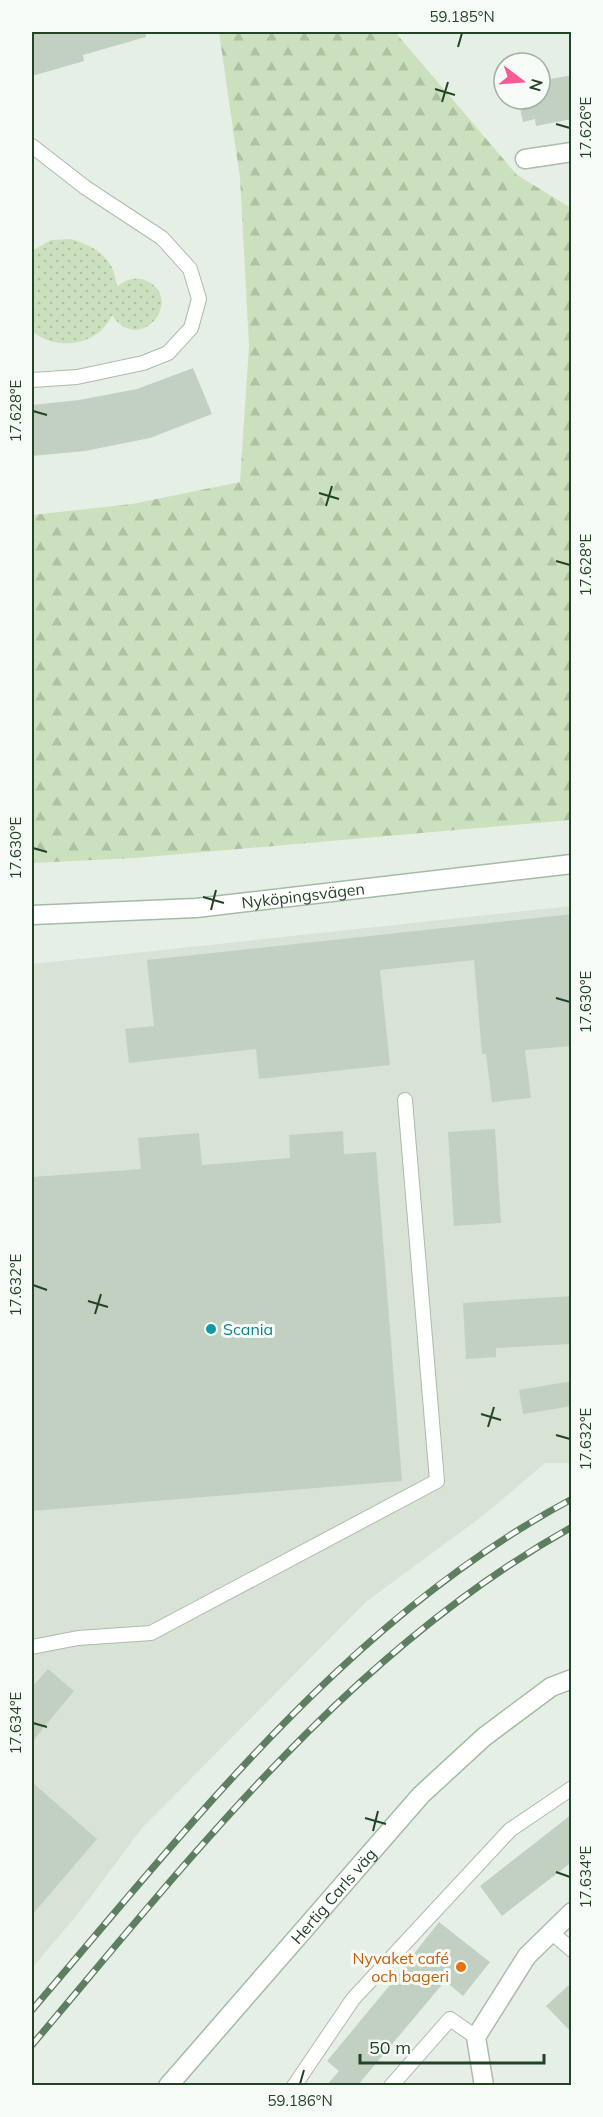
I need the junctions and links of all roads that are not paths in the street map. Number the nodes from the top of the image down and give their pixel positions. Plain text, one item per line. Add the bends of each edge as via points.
1 (32, 146) edge
2 (572, 152) edge
3 (525, 159) dead end
4 (32, 380) edge
5 (572, 864) edge
6 (32, 915) edge
7 (405, 1100) dead end
8 (32, 1647) edge
9 (572, 1679) edge
10 (572, 1788) edge
11 (572, 1912) edge
12 (551, 1932) junction
13 (572, 1950) edge
14 (476, 2037) junction
15 (168, 2085) edge
16 (294, 2085) edge
17 (391, 2085) edge
18 (484, 2085) edge

1 - 4 lane via 86,188 162,238 190,269 199,299 191,328 168,353 142,363 77,377
2 - 3 main road
5 - 6 main road, Nyköpingsvägen via 196,908
7 - 8 lane via 437,1481 151,1633 78,1638
9 - 15 main road, Hertig Carls väg via 551,1687 484,1737 421,1795
10 - 16 lane via 510,1830 353,1999
11 - 12 main road
12 - 13 lane
12 - 14 main road via 527,1956
14 - 17 lane via 450,2019
14 - 18 main road

